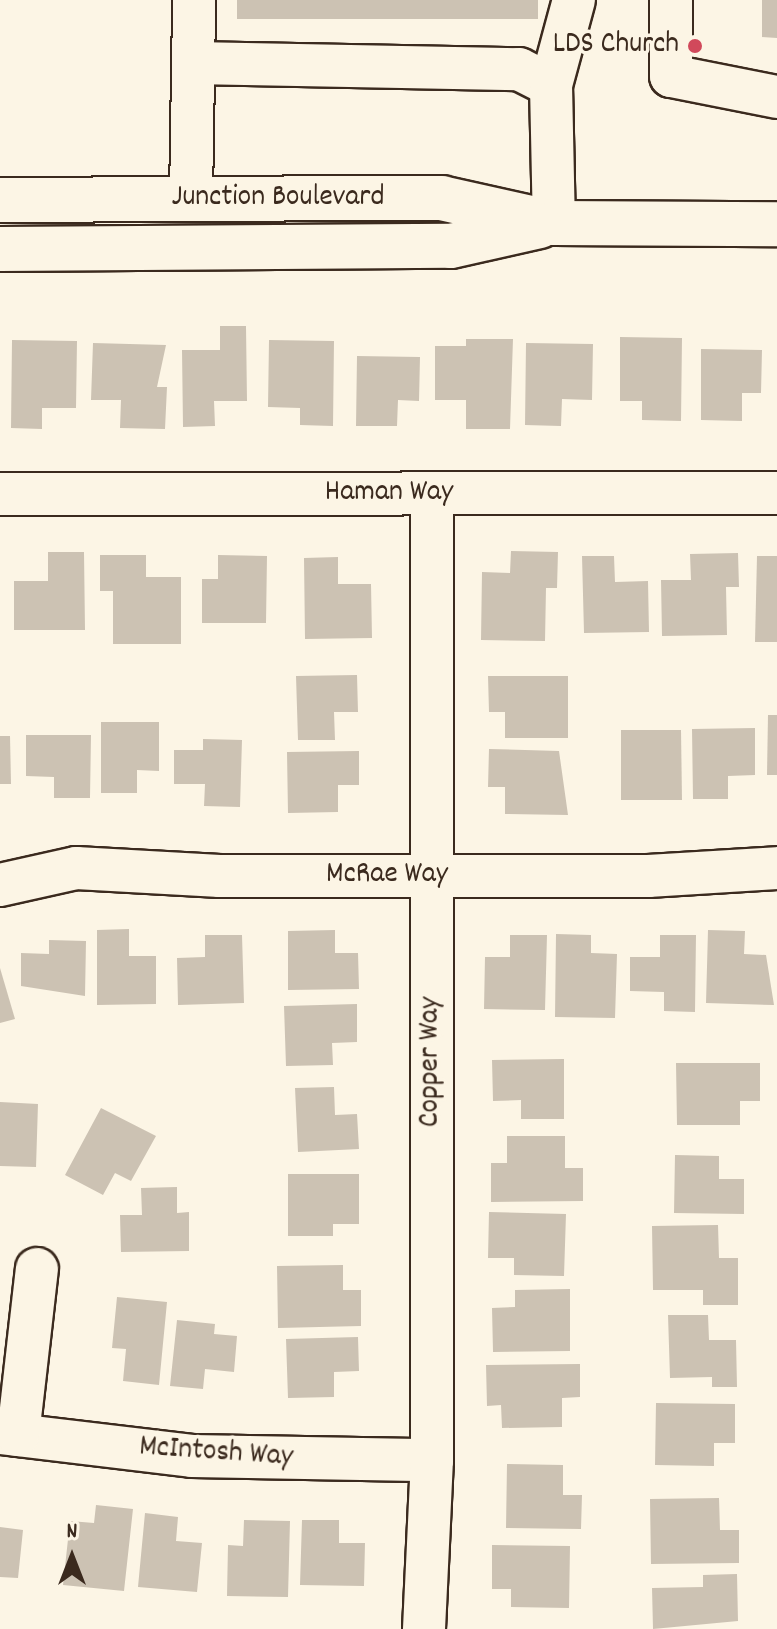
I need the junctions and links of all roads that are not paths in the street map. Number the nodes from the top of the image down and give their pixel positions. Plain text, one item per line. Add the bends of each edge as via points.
1 (194, 0) edge
2 (574, 0) edge
3 (671, 0) edge
4 (193, 63) junction
5 (551, 85) junction
6 (777, 97) edge
7 (191, 199) junction
8 (0, 200) edge
9 (554, 223) junction
10 (777, 224) edge
11 (0, 249) edge
12 (777, 493) edge
13 (0, 494) edge
14 (432, 494) junction
15 (777, 868) edge
16 (432, 876) junction
17 (0, 885) edge
18 (37, 1269) dead end
19 (9, 1434) edge
20 (432, 1460) junction
21 (424, 1629) edge

1 - 4 street
2 - 5 street
3 - 6 street via 671,76
4 - 5 street via 519,69
4 - 7 street
5 - 9 street
7 - 8 main road, Junction Boulevard
7 - 9 main road, Junction Boulevard via 441,198
9 - 10 main road, Junction Boulevard
9 - 11 main road, Junction Boulevard via 451,246
12 - 14 street, Haman Way
13 - 14 street, Haman Way
14 - 16 street, Copper Way
15 - 16 street, McRae Way
16 - 17 street, McRae Way via 76,868
16 - 20 street, Copper Way
18 - 19 street
19 - 20 street, McIntosh Way via 192,1456
20 - 21 street, Copper Way

